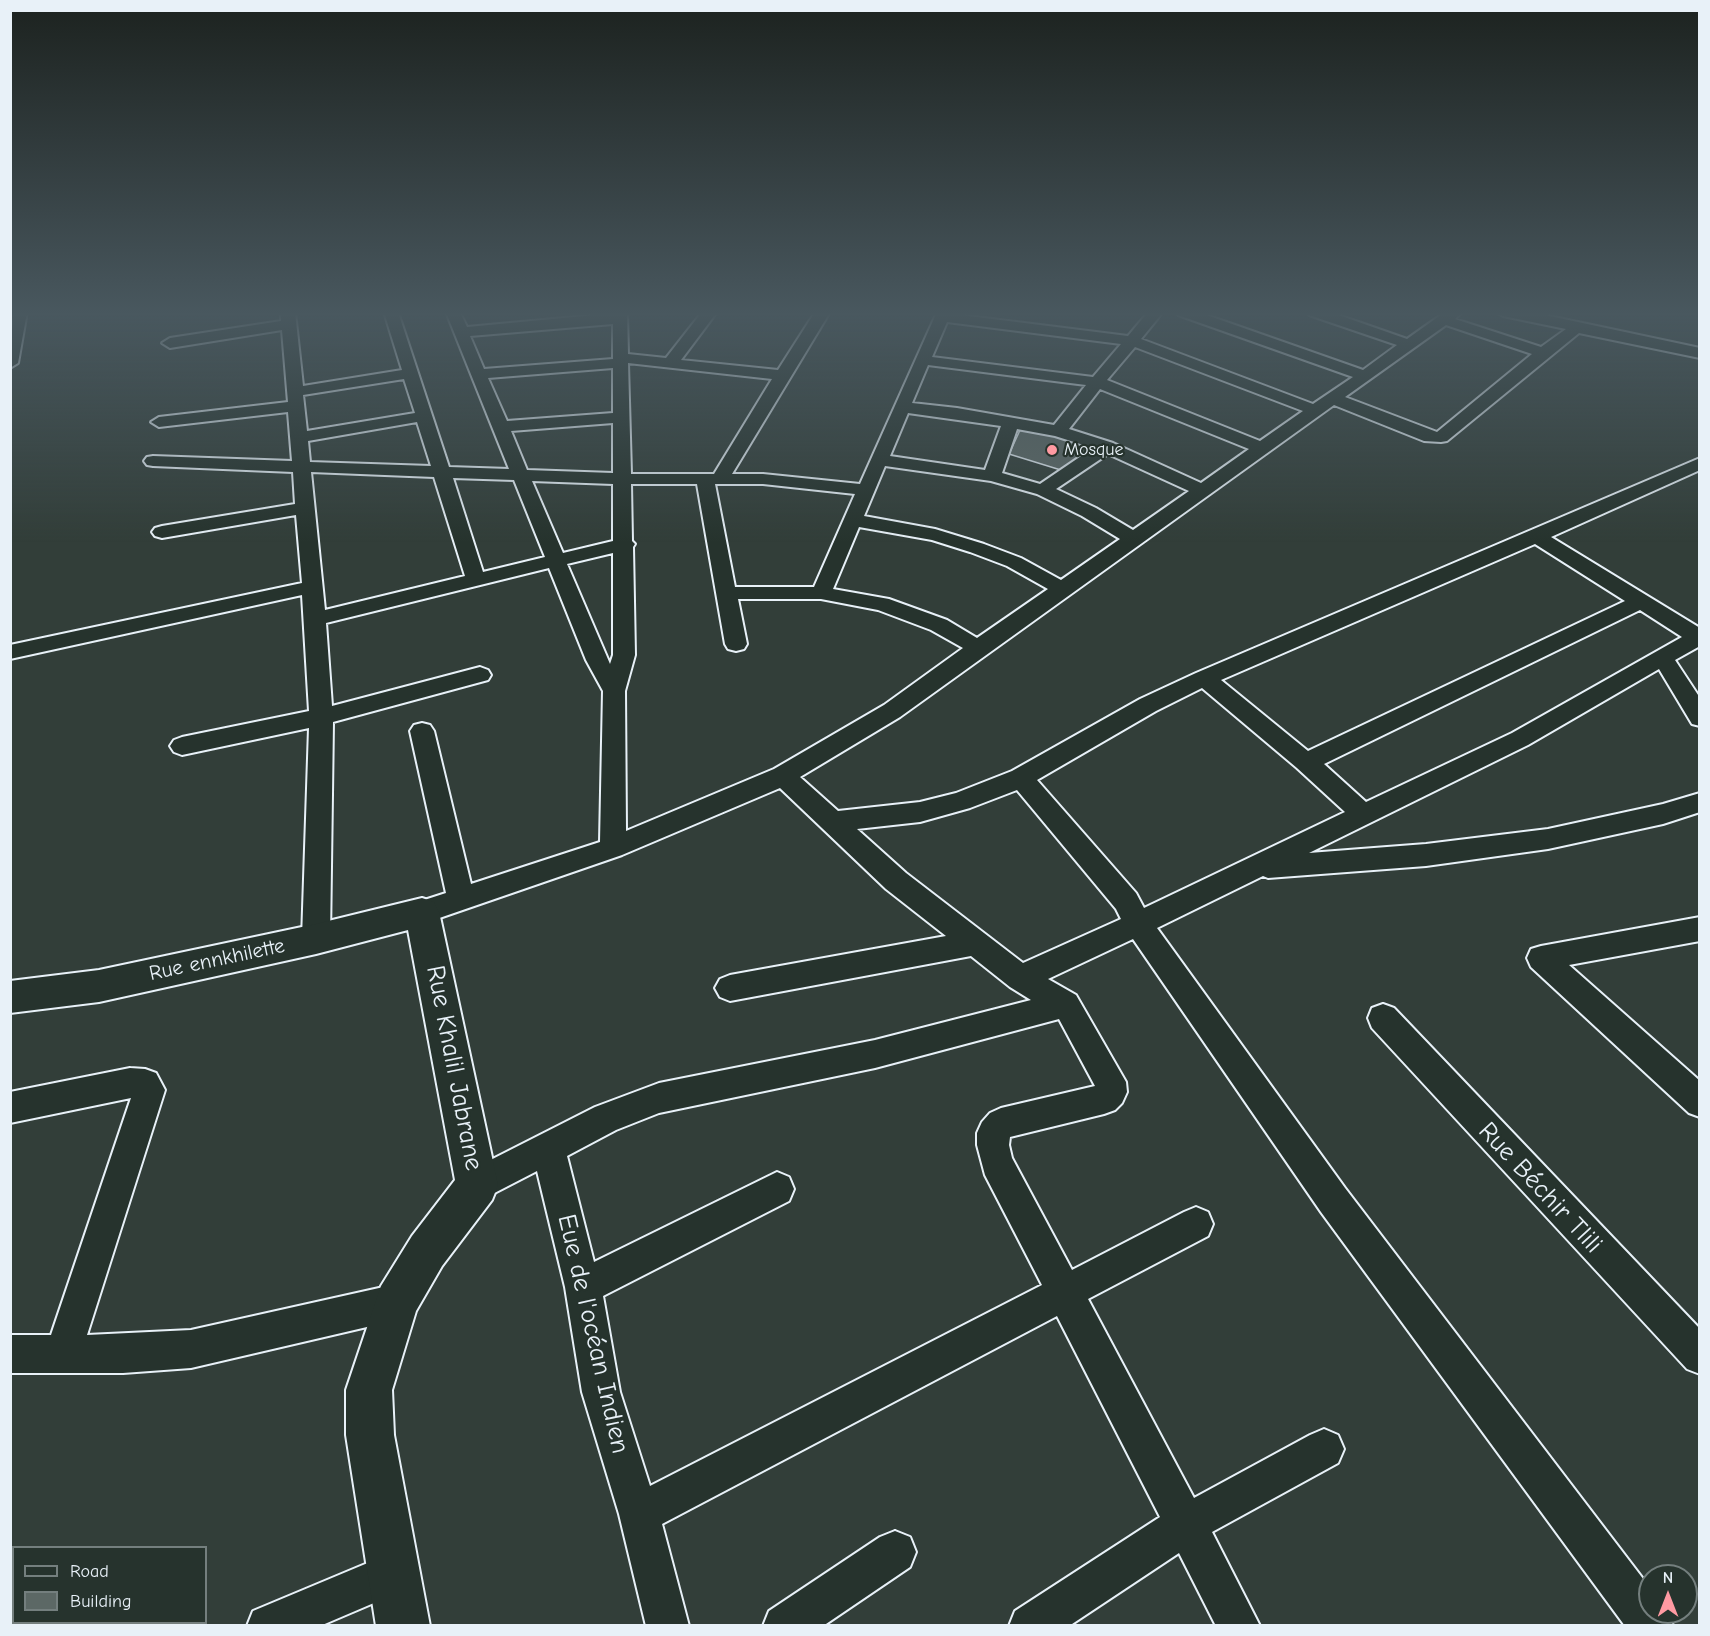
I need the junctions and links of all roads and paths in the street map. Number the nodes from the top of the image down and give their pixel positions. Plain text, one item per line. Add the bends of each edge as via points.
1 (295, 388) edge
2 (344, 388) edge
3 (416, 388) edge
4 (484, 388) edge
5 (621, 388) edge
6 (773, 388) edge
7 (910, 388) edge
8 (1091, 388) edge
9 (1112, 388) edge
10 (1257, 388) edge
11 (1349, 388) edge
12 (1500, 388) edge
13 (296, 399) junction
14 (1334, 399) junction
15 (902, 406) junction
16 (1317, 411) junction
17 (424, 416) junction
18 (622, 417) junction
19 (159, 423) dead end
20 (1010, 423) junction
21 (501, 427) junction
22 (1058, 431) junction
23 (299, 437) junction
24 (1107, 447) junction
25 (1263, 448) junction
26 (880, 460) junction
27 (153, 461) dead end
28 (1700, 463) edge
29 (302, 466) junction
30 (444, 473) junction
31 (522, 476) junction
32 (992, 476) junction
33 (713, 478) junction
34 (623, 479) junction
35 (866, 490) junction
36 (1043, 490) junction
37 (1202, 490) junction
38 (305, 508) junction
39 (852, 520) junction
40 (162, 532) dead end
41 (1536, 536) junction
42 (1134, 539) junction
43 (625, 544) junction
44 (556, 561) junction
45 (476, 580) junction
46 (312, 586) junction
47 (1063, 589) junction
48 (821, 592) junction
49 (727, 593) junction
50 (1641, 601) junction
51 (314, 620) junction
52 (736, 644) dead end
53 (978, 648) junction
54 (10, 652) edge
55 (1663, 658) junction
56 (480, 675) dead end
57 (1204, 678) junction
58 (614, 691) junction
59 (321, 717) junction
60 (1700, 718) edge
61 (422, 731) dead end
62 (182, 746) dead end
63 (1306, 762) junction
64 (783, 776) junction
65 (1021, 778) junction
66 (1700, 802) edge
67 (1364, 815) junction
68 (831, 822) junction
69 (614, 848) junction
70 (1254, 868) junction
71 (442, 905) junction
72 (1138, 924) junction
73 (1698, 930) edge
74 (316, 939) junction
75 (974, 943) junction
76 (1020, 978) junction
77 (730, 988) dead end
78 (10, 997) edge
79 (1066, 1004) junction
80 (1383, 1018) dead end
81 (1700, 1102) edge
82 (10, 1108) edge
83 (548, 1147) junction
84 (477, 1185) junction
85 (777, 1189) dead end
86 (1196, 1224) dead end
87 (583, 1287) junction
88 (1064, 1291) junction
89 (397, 1302) junction
90 (10, 1354) edge
91 (63, 1354) junction
92 (1700, 1356) edge
93 (1324, 1449) dead end
94 (639, 1514) junction
95 (1187, 1524) junction
96 (895, 1552) dead end
97 (394, 1573) junction
98 (268, 1626) edge
99 (403, 1626) edge
100 (668, 1626) edge
101 (784, 1626) edge
102 (1030, 1626) edge
103 (1239, 1626) edge
104 (1652, 1626) edge

1 - 13 street
2 - 13 street
3 - 17 street
4 - 21 street
5 - 18 street
6 - 33 street
7 - 15 street
8 - 22 street
9 - 25 street
10 - 16 street
11 - 14 street
12 - 14 street via 1441,437
13 - 19 street
13 - 23 street
14 - 16 street
15 - 20 street
15 - 26 street
16 - 25 street
17 - 23 street
17 - 30 street
18 - 21 street
18 - 34 street
20 - 22 street
20 - 32 street
21 - 31 street
22 - 24 street
23 - 29 street
24 - 36 street
24 - 37 street
25 - 37 street
26 - 32 street
26 - 35 street
27 - 29 street
28 - 41 street
29 - 30 street
29 - 38 street
30 - 31 street
30 - 45 street
31 - 34 street
31 - 44 street
32 - 36 street
33 - 34 street
33 - 35 street via 792,481
33 - 49 street
34 - 43 street
35 - 39 street
36 - 42 street
37 - 42 street
38 - 40 street
38 - 46 street
39 - 47 street via 935,535 977,548 1014,562
39 - 48 street
41 - 50 street
41 - 57 street
42 - 47 street
43 - 44 street
43 - 58 street via 624,655
44 - 45 street
44 - 58 street
45 - 51 street
46 - 51 street
46 - 54 street
47 - 53 street
48 - 49 street
48 - 53 street via 907,612
49 - 52 street
50 - 55 street via 1695,637
50 - 63 street
51 - 59 street
53 - 64 street via 892,711
55 - 60 street
55 - 67 street via 1520,739
56 - 59 street
57 - 63 street
57 - 65 street via 1148,705
58 - 69 street
59 - 62 street
59 - 74 street
61 - 71 street
63 - 67 street
64 - 68 street
64 - 69 street
65 - 68 street via 921,812
65 - 72 street via 1107,877
66 - 70 street via 1548,839 1426,855
67 - 70 street
68 - 75 street via 896,881
69 - 71 street
70 - 72 street
71 - 74 street, Rue ennkhilette
71 - 84 street, Rue Khalil Jabrane
72 - 76 street
72 - 104 street via 1333,1200
73 - 81 street via 1541,958
74 - 78 street, Rue ennkhilette via 99,986
75 - 76 street
75 - 77 street
76 - 79 street
79 - 83 street via 875,1054 659,1098 606,1118
79 - 88 street via 1110,1082 1111,1092 1104,1099 1001,1125 993,1133 997,1163
80 - 92 street, Rue Béchir Tlili
82 - 91 street via 130,1083 146,1084 149,1090
83 - 84 street
83 - 87 street, Eue de l'océan Indien
84 - 89 street, Rue Khalil Jabrane via 427,1251
85 - 87 street
86 - 88 street
87 - 94 street, Eue de l'océan Indien via 602,1392
88 - 94 street
88 - 95 street
89 - 91 street via 191,1349
89 - 97 street, Rue Khalil Jabrane via 369,1390 370,1435
90 - 91 street
93 - 95 street
94 - 100 street, Eue de l'océan Indien
95 - 102 street
95 - 103 street
96 - 101 street
97 - 98 street
97 - 99 street, Rue Khalil Jabrane

